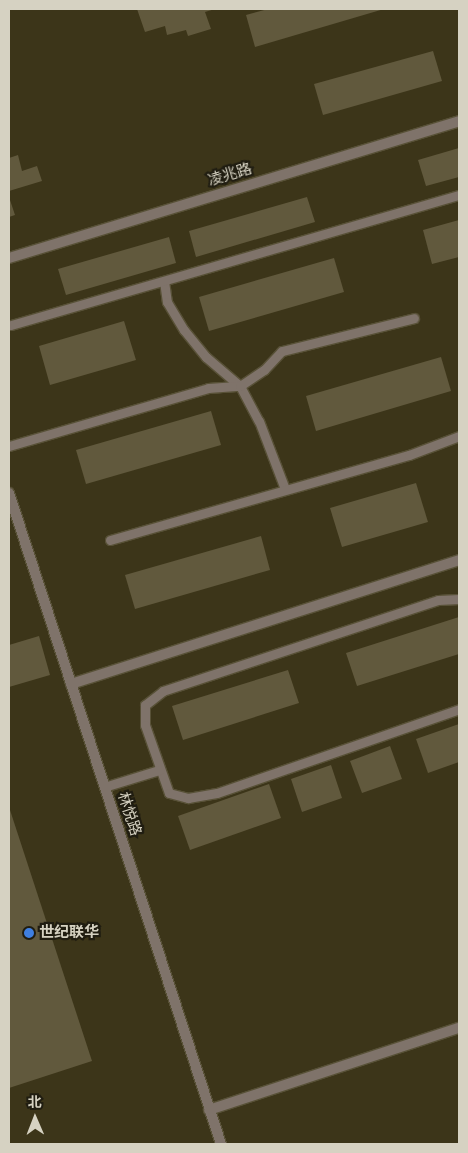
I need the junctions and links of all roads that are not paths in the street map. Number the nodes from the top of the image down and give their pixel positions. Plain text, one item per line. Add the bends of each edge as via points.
1 (459, 121) edge
2 (459, 195) edge
3 (9, 258) edge
4 (164, 281) junction
5 (414, 318) dead end
6 (11, 325) dead end
7 (240, 386) junction
8 (459, 436) edge
9 (9, 446) edge
10 (286, 489) junction
11 (9, 493) edge
12 (110, 540) dead end
13 (459, 560) edge
14 (459, 599) edge
15 (71, 684) junction
16 (459, 709) edge
17 (159, 770) junction
18 (104, 787) junction
19 (459, 1028) edge
20 (209, 1110) junction
21 (221, 1144) edge

1 - 3 street, 凌兆路
2 - 4 lane
4 - 6 lane
4 - 7 lane via 167,302 184,330 206,357
5 - 7 lane via 282,351 264,370
7 - 9 lane via 208,388
7 - 10 lane via 259,421
8 - 10 lane via 409,454
10 - 12 lane
11 - 15 street, 林悦路
13 - 15 street
14 - 17 lane via 438,600 163,691 145,705 146,725
15 - 18 street, 林悦路
16 - 17 lane via 217,793 188,798 170,793
17 - 18 lane
18 - 20 street, 林悦路
19 - 20 street
20 - 21 street, 林悦路

